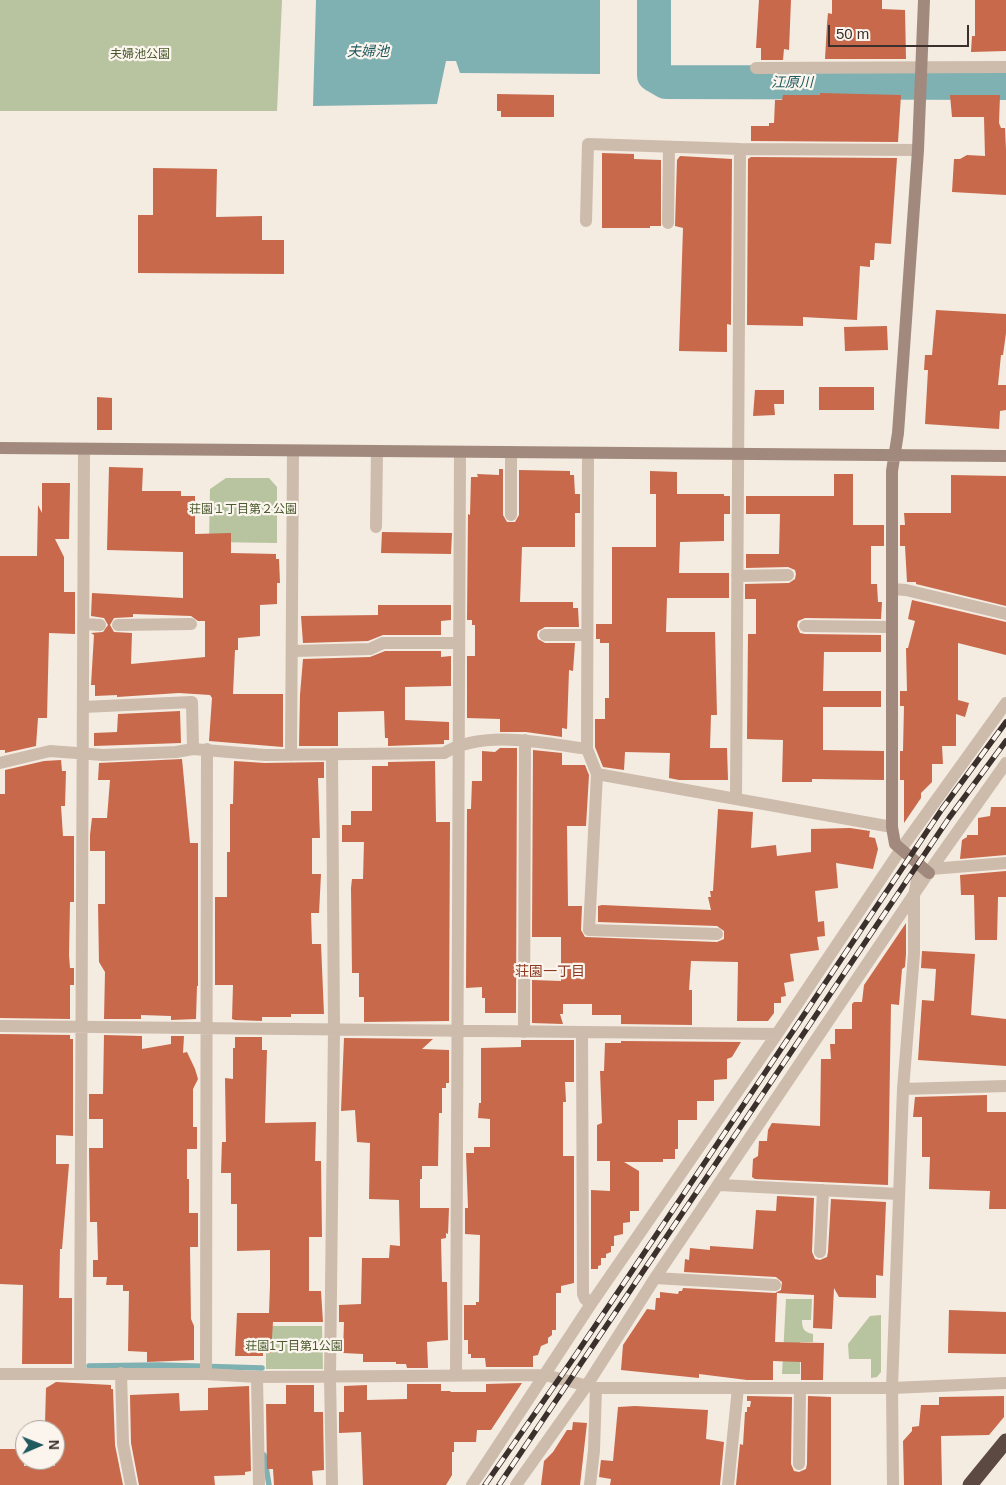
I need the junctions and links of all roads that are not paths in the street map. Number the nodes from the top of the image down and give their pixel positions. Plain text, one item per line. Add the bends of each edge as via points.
1 (924, 0) edge
2 (1006, 67) edge
3 (756, 68) dead end
4 (923, 71) junction
5 (669, 147) junction
6 (740, 149) junction
7 (918, 150) junction
8 (586, 220) dead end
9 (668, 224) dead end
10 (0, 448) edge
11 (84, 449) junction
12 (293, 450) junction
13 (377, 451) junction
14 (460, 452) junction
15 (511, 452) junction
16 (588, 453) junction
17 (737, 454) junction
18 (895, 455) junction
19 (1006, 456) edge
20 (511, 515) dead end
21 (376, 527) dead end
22 (788, 574) dead end
23 (737, 576) junction
24 (892, 589) junction
25 (1006, 614) edge
26 (83, 624) junction
27 (100, 624) dead end
28 (191, 624) dead end
29 (118, 625) dead end
30 (805, 626) dead end
31 (892, 627) junction
32 (545, 635) dead end
33 (588, 635) junction
34 (459, 643) junction
35 (293, 651) junction
36 (1006, 703) edge
37 (83, 707) junction
38 (525, 740) junction
39 (458, 745) junction
40 (193, 748) junction
41 (207, 749) junction
42 (587, 749) junction
43 (83, 752) junction
44 (332, 754) junction
45 (291, 755) junction
46 (0, 763) edge
47 (1006, 763) edge
48 (597, 774) junction
49 (736, 799) junction
50 (892, 827) junction
51 (901, 849) junction
52 (1006, 863) edge
53 (926, 869) junction
54 (914, 896) junction
55 (717, 934) dead end
56 (0, 1026) edge
57 (82, 1027) junction
58 (207, 1028) junction
59 (334, 1030) junction
60 (457, 1031) junction
61 (524, 1032) junction
62 (582, 1032) junction
63 (777, 1034) junction
64 (1006, 1086) edge
65 (903, 1089) junction
66 (719, 1185) junction
67 (823, 1190) junction
68 (899, 1194) junction
69 (820, 1252) dead end
70 (655, 1278) junction
71 (775, 1286) dead end
72 (591, 1304) junction
73 (80, 1373) junction
74 (121, 1373) junction
75 (0, 1374) edge
76 (206, 1374) junction
77 (545, 1374) junction
78 (456, 1376) junction
79 (258, 1377) junction
80 (330, 1377) junction
81 (1006, 1383) edge
82 (592, 1386) junction
83 (738, 1388) junction
84 (800, 1388) junction
85 (892, 1388) junction
86 (1006, 1441) edge
87 (799, 1464) dead end
88 (131, 1485) edge
89 (259, 1485) edge
90 (332, 1485) edge
91 (472, 1485) edge
92 (516, 1485) edge
93 (590, 1485) edge
94 (728, 1485) edge
95 (893, 1485) edge
96 (970, 1485) edge

1 - 4 street
2 - 4 street
3 - 4 street
4 - 7 street
5 - 6 street
5 - 8 street via 588,144
5 - 9 street
6 - 7 street
6 - 17 street
7 - 18 street
10 - 11 street
11 - 12 street
11 - 26 street
12 - 13 street
12 - 35 street
13 - 14 street
13 - 21 street
14 - 15 street
14 - 34 street
15 - 16 street
15 - 20 street
16 - 17 street
16 - 33 street
17 - 18 street
17 - 23 street
18 - 19 street
18 - 24 street via 892,471
22 - 23 street
23 - 49 street
24 - 25 street
24 - 31 street
26 - 27 street
26 - 37 street
28 - 29 street
30 - 31 street
31 - 50 street
32 - 33 street
33 - 42 street
34 - 35 street via 383,643 370,649
34 - 39 street
35 - 45 street
36 - 51 street
37 - 40 street via 192,702
37 - 43 street
38 - 39 street via 474,741
38 - 42 street
38 - 61 street
39 - 44 street via 444,754
39 - 60 street
40 - 41 street
40 - 43 street via 148,754
41 - 45 street
41 - 58 street
42 - 48 street
43 - 46 street via 50,751
43 - 57 street
44 - 45 street
44 - 59 street
47 - 53 street
48 - 49 street
48 - 55 street via 588,930
49 - 50 street
50 - 51 street via 895,844
51 - 53 street
51 - 63 street
52 - 53 street
53 - 54 street
54 - 65 street via 914,954
54 - 66 street
56 - 57 street
57 - 58 street
57 - 73 street
58 - 59 street
58 - 76 street
59 - 60 street
59 - 80 street
60 - 61 street
60 - 78 street
61 - 62 street
62 - 63 street
62 - 72 street via 583,1294
63 - 72 street
64 - 65 street
65 - 68 street
66 - 67 street
66 - 70 street
67 - 68 street
67 - 69 street
68 - 85 street
70 - 71 street
70 - 82 street
72 - 77 street
73 - 74 street
73 - 75 street
74 - 76 street
74 - 88 street via 123,1444
76 - 79 street
77 - 78 street
77 - 82 street
77 - 91 street
78 - 80 street
79 - 80 street
79 - 89 street
80 - 90 street
81 - 85 street
82 - 83 street
82 - 92 street
82 - 93 street via 594,1450
83 - 84 street
83 - 94 street
84 - 85 street
84 - 87 street
85 - 95 street
86 - 96 highway

